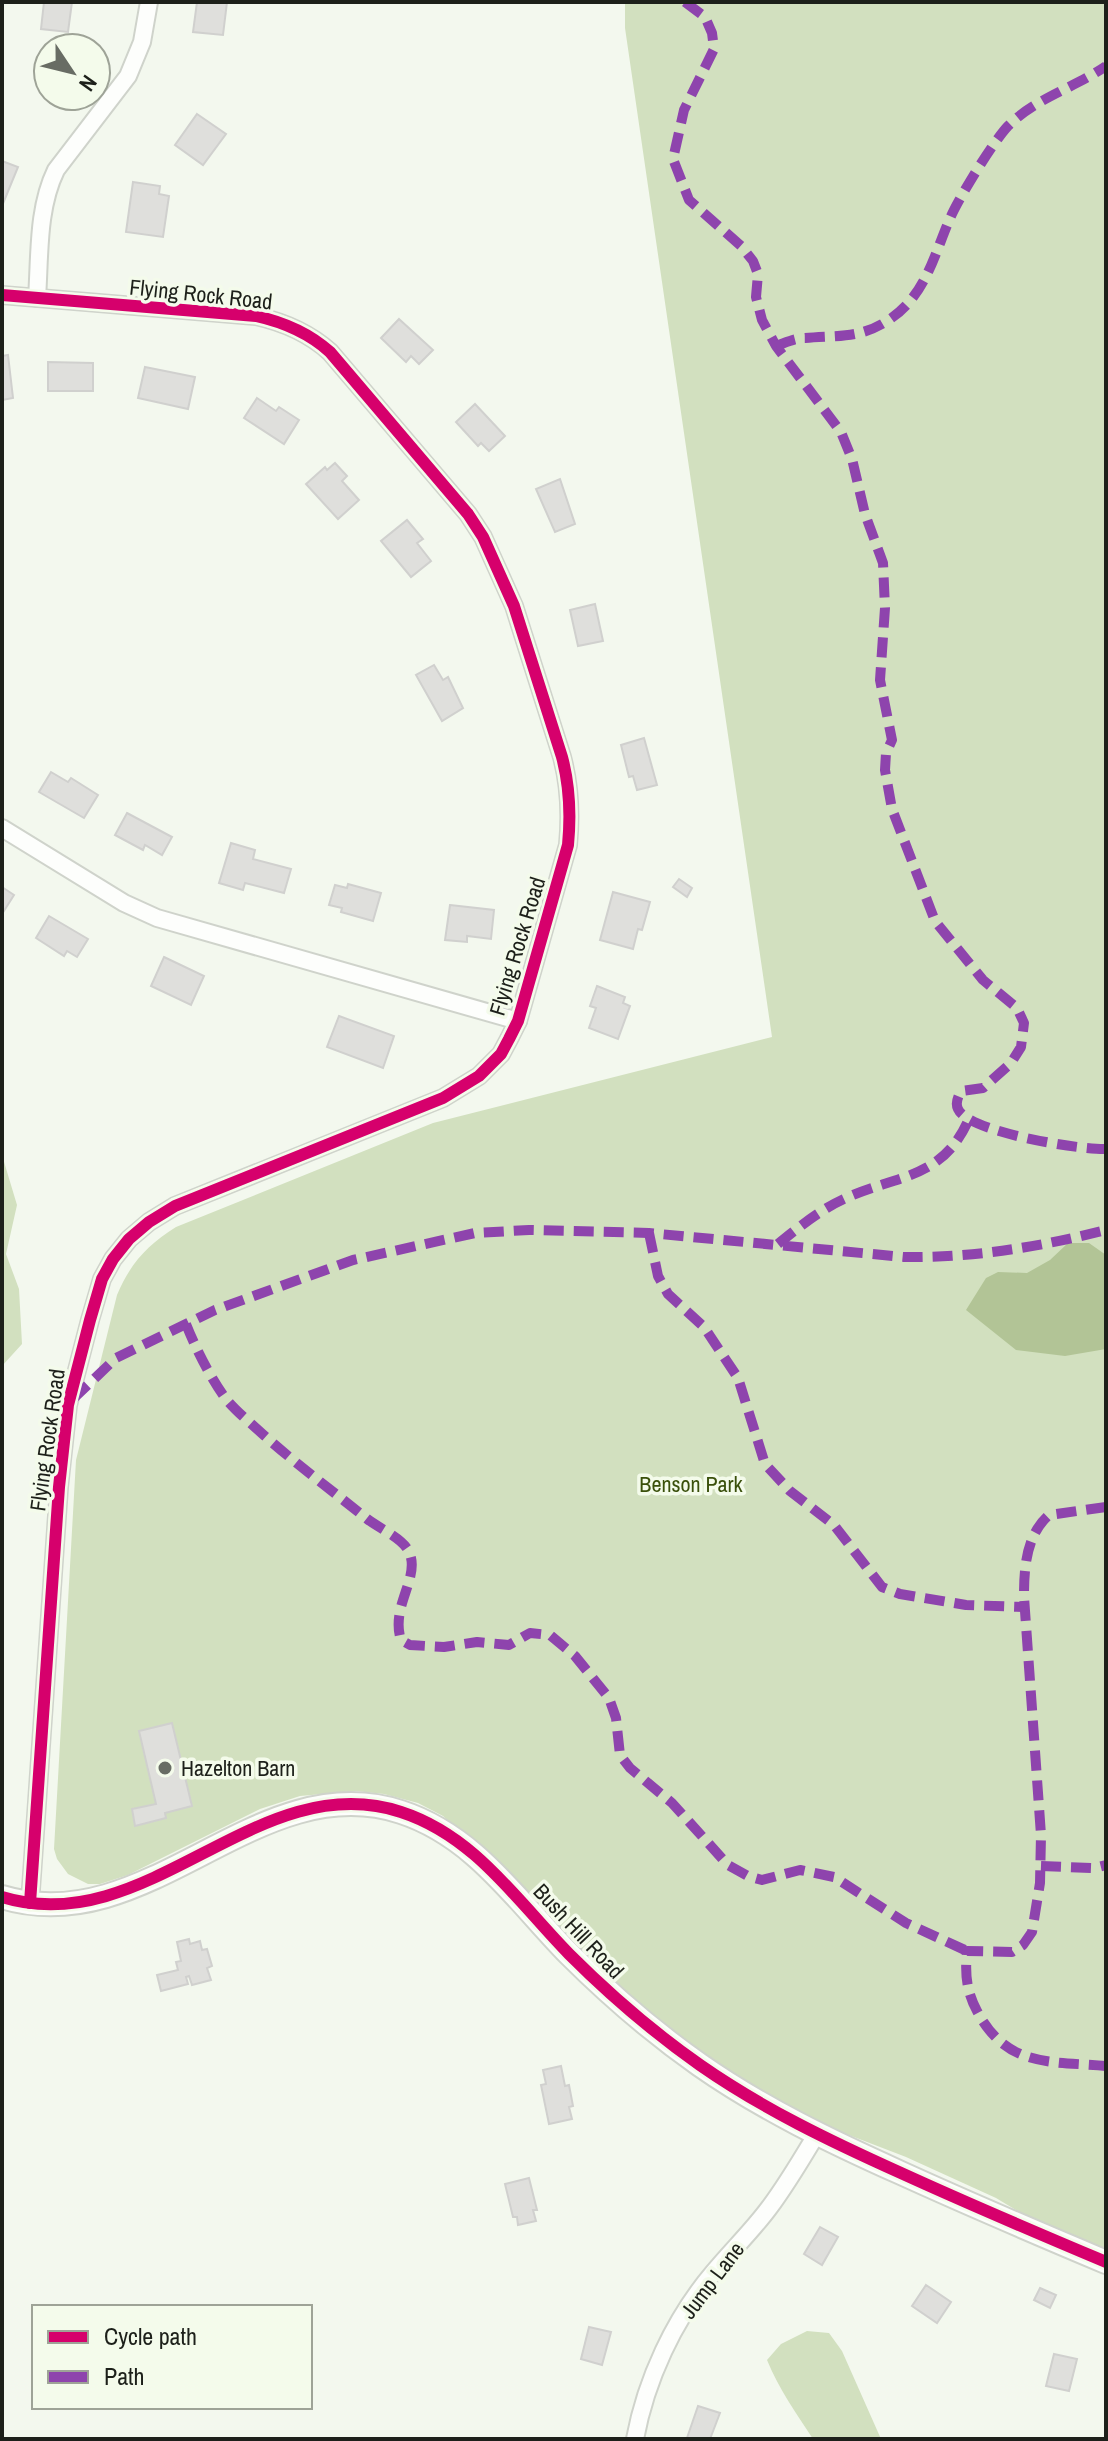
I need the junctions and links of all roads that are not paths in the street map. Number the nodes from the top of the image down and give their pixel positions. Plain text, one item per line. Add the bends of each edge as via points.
1 (149, 2) edge
2 (2, 295) edge
3 (37, 298) junction
4 (2, 828) edge
5 (518, 1021) junction
6 (2, 1897) edge
7 (30, 1903) junction
8 (816, 2135) junction
9 (1106, 2262) edge
10 (635, 2439) edge

1 - 3 street via 142,42 128,76 48,186
2 - 3 street, Flying Rock Road
3 - 5 street, Flying Rock Road via 256,316 303,333 339,362 468,514 494,557 514,606 562,757 570,801 568,845
4 - 5 street, Flying Rock Road via 157,918
5 - 7 street, Flying Rock Road via 501,1054 462,1088 175,1206 129,1239 113,1259 80,1353 62,1445
6 - 7 street, Bush Hill Road
7 - 8 street, Bush Hill Road via 109,1896 310,1807 355,1804 399,1811 440,1830 493,1870 567,1951 665,2039 739,2091
8 - 9 street, Bush Hill Road
8 - 10 street, Jump Lane via 791,2178 710,2276 681,2321 648,2389

